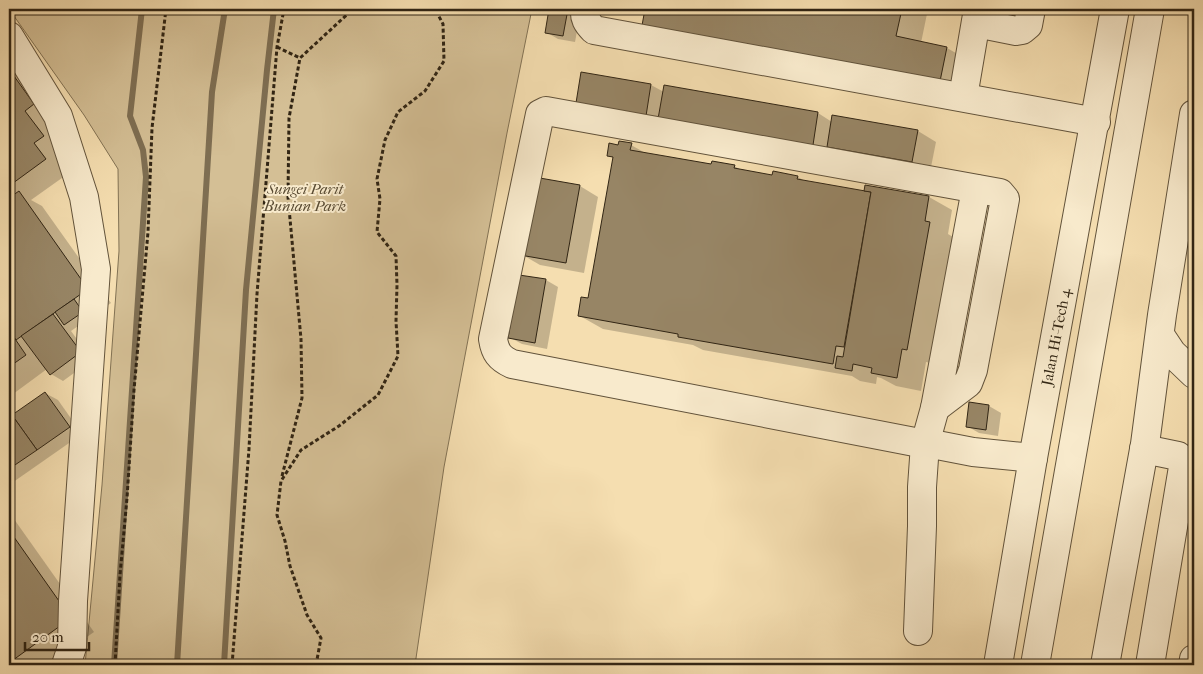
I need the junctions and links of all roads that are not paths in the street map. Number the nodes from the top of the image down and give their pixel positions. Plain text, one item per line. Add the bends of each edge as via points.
1 (585, 9) edge
2 (1031, 9) edge
3 (1115, 9) edge
4 (1150, 9) edge
5 (977, 16) edge
6 (9, 36) edge
7 (963, 97) junction
8 (1194, 114) edge
9 (1096, 122) junction
10 (1160, 335) junction
11 (1194, 374) edge
12 (925, 444) junction
13 (1144, 449) junction
14 (1033, 458) junction
15 (918, 631) dead end
16 (1194, 659) edge
17 (66, 665) edge
18 (998, 665) edge
19 (1035, 665) edge
20 (1105, 665) edge
21 (1150, 665) edge
22 (1193, 665) edge

1 - 7 street via 587,23 594,30
2 - 5 street via 1028,25 1016,31
3 - 9 street, Jalan Hi-Tech 4
4 - 19 street
5 - 7 street
6 - 17 street via 58,116 84,197 96,269 72,647
7 - 9 street
8 - 10 street
9 - 14 street, Jalan Hi-Tech 4
10 - 11 street via 1172,353
10 - 13 street
12 - 12 street via 935,408 976,189 546,111 540,114 493,338 494,348 503,360
12 - 14 street
12 - 15 street
13 - 20 street
13 - 21 street via 1183,460
14 - 18 street, Jalan Hi-Tech 4
16 - 22 street

